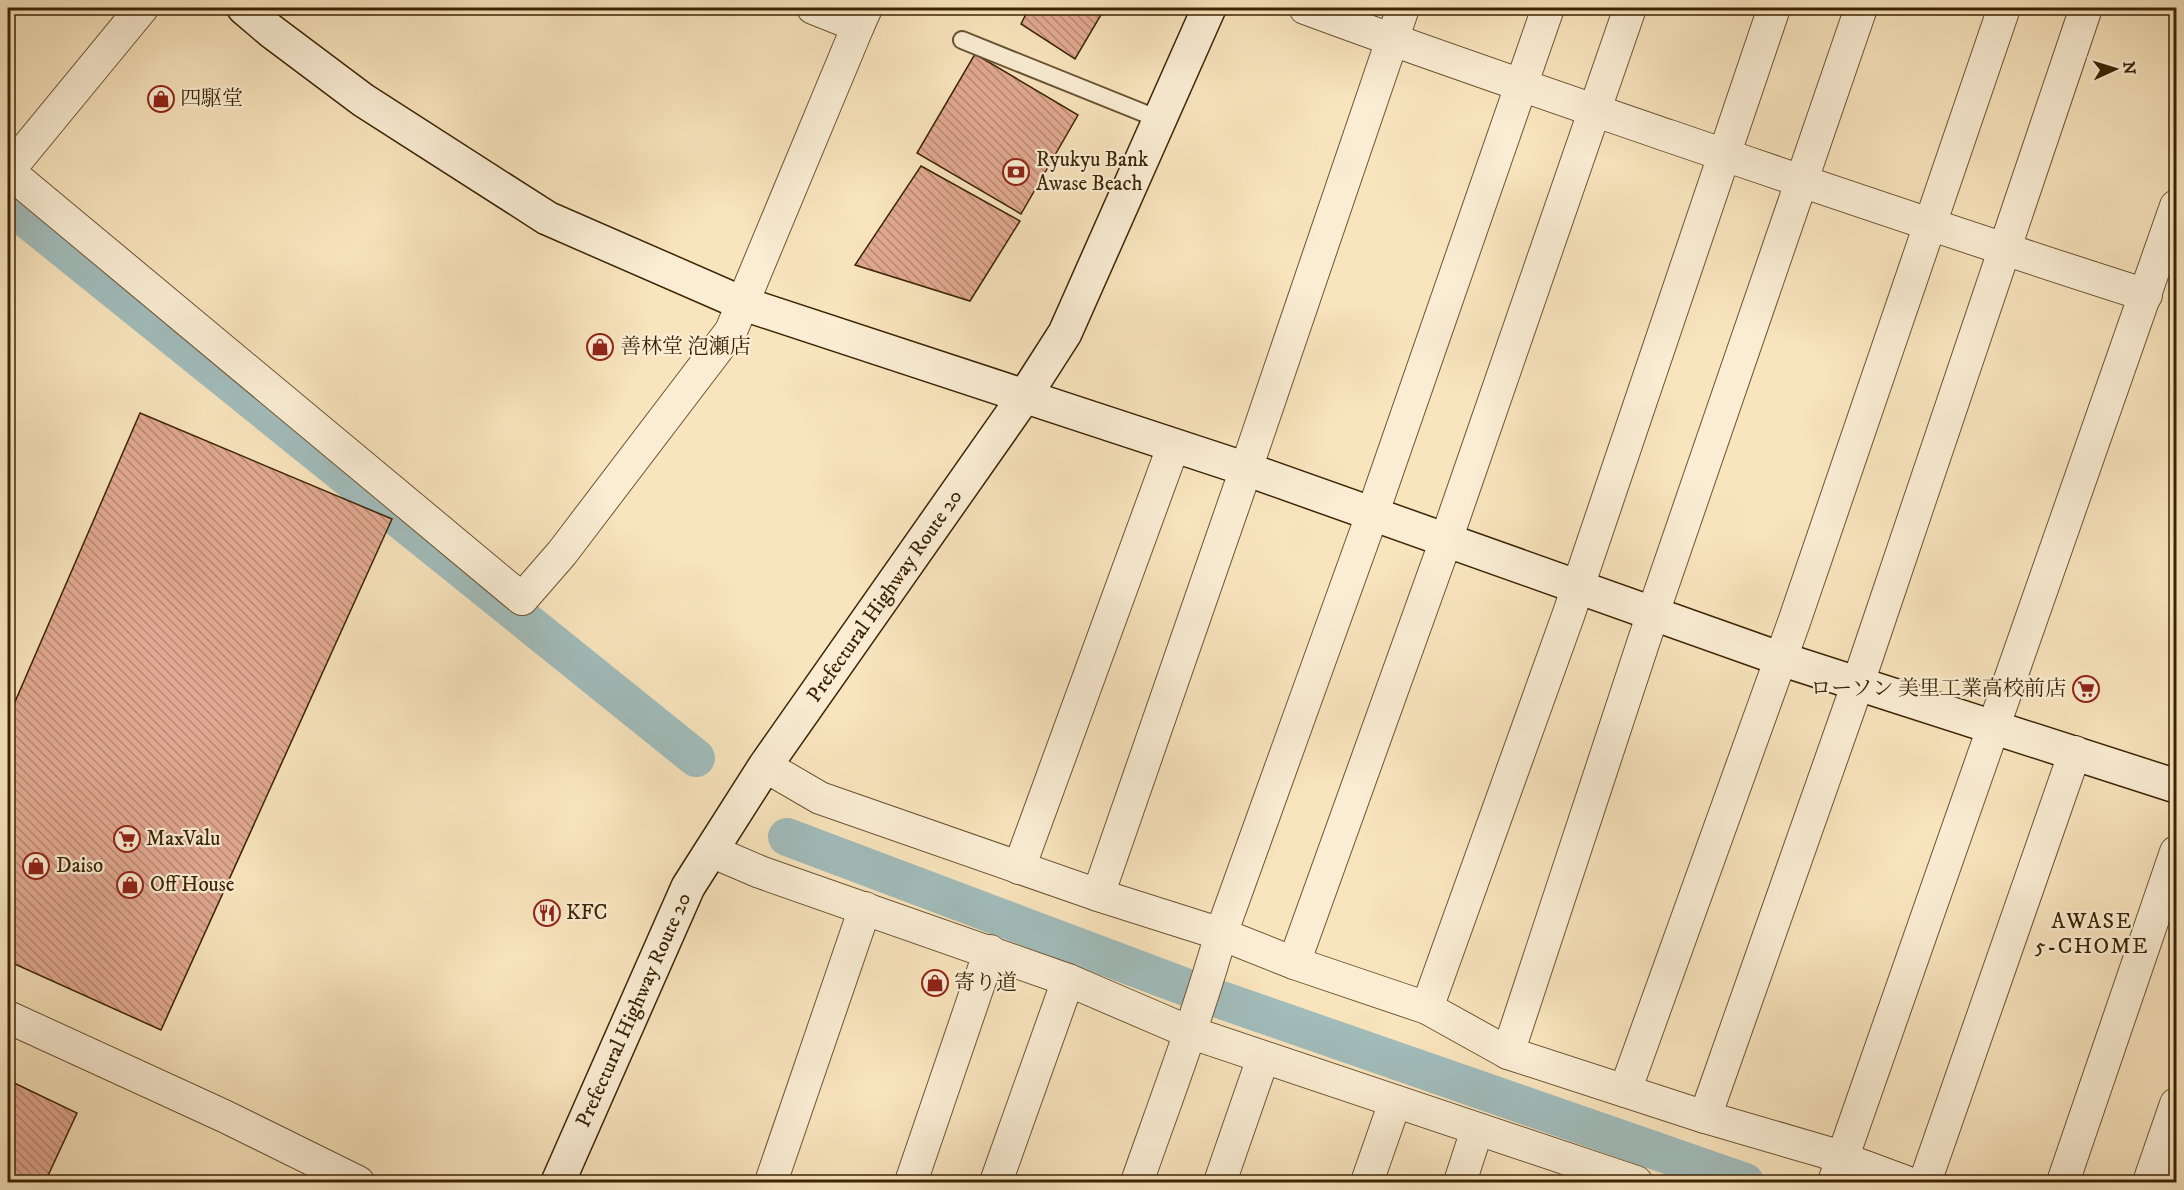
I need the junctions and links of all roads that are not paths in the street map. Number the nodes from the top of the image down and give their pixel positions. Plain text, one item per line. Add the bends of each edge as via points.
1 (142, 8) edge
2 (244, 8) edge
3 (813, 8) edge
4 (1209, 8) edge
5 (1305, 8) edge
6 (1402, 8) edge
7 (1548, 8) edge
8 (1630, 8) edge
9 (1774, 8) edge
10 (1861, 8) edge
11 (2004, 8) edge
12 (2086, 8) edge
13 (862, 17) edge
14 (962, 40) dead end
15 (1391, 40) junction
16 (1521, 85) junction
17 (1595, 111) junction
18 (1161, 120) junction
19 (1725, 155) junction
20 (8, 171) edge
21 (1802, 182) junction
22 (2176, 206) edge
23 (1930, 226) junction
24 (2004, 251) junction
25 (2146, 295) junction
26 (744, 304) junction
27 (1024, 397) junction
28 (1173, 447) junction
29 (1246, 469) junction
30 (1372, 515) junction
31 (1446, 540) junction
32 (1578, 586) junction
33 (1653, 613) junction
34 (1781, 659) junction
35 (1858, 683) junction
36 (1994, 726) junction
37 (2075, 752) junction
38 (765, 766) junction
39 (2176, 786) edge
40 (711, 851) junction
41 (2176, 852) edge
42 (1019, 868) junction
43 (1098, 896) junction
44 (865, 908) junction
45 (1221, 934) junction
46 (990, 951) junction
47 (1294, 963) junction
48 (1068, 980) junction
49 (1427, 1008) junction
50 (8, 1017) edge
51 (1189, 1032) junction
52 (1508, 1053) junction
53 (1263, 1058) junction
54 (1625, 1091) junction
55 (1395, 1102) junction
56 (2176, 1104) edge
57 (1706, 1117) junction
58 (1477, 1130) junction
59 (1838, 1171) edge
60 (1598, 1177) edge
61 (358, 1182) edge
62 (558, 1182) edge
63 (771, 1182) edge
64 (911, 1182) edge
65 (996, 1182) edge
66 (1137, 1182) edge
67 (1220, 1182) edge
68 (1367, 1182) edge
69 (1460, 1182) edge
70 (1636, 1182) edge
71 (1906, 1182) edge
72 (1925, 1182) edge
73 (2063, 1182) edge
74 (2148, 1182) edge

1 - 20 street
2 - 26 street via 363,100 547,218
3 - 13 street
4 - 18 street, Prefectural Highway Route 20
5 - 15 street
6 - 15 street
7 - 16 street
8 - 17 street
9 - 19 street
10 - 21 street
11 - 23 street
12 - 24 street
13 - 26 street
14 - 18 lane
15 - 16 street
15 - 29 street
16 - 17 street
16 - 30 street
17 - 19 street
17 - 31 street
18 - 27 street, Prefectural Highway Route 20 via 1065,333
19 - 21 street
19 - 32 street
20 - 26 street via 522,599 718,352
21 - 23 street
21 - 33 street
22 - 25 street
23 - 24 street
23 - 34 street
24 - 25 street
24 - 35 street
25 - 36 street
26 - 27 street
27 - 28 street
27 - 38 street, Prefectural Highway Route 20
28 - 29 street
28 - 42 street
29 - 30 street
29 - 43 street
30 - 31 street
30 - 45 street
31 - 32 street
31 - 47 street
32 - 33 street
32 - 49 street
33 - 34 street
33 - 52 street
34 - 35 street
34 - 54 street
35 - 36 street
35 - 57 street
36 - 37 street
36 - 59 street
37 - 39 street
37 - 72 street
38 - 40 street, Prefectural Highway Route 20
38 - 42 street via 820,798
40 - 44 street
40 - 62 street, Prefectural Highway Route 20 via 688,886
41 - 73 street
42 - 43 street
43 - 45 street
44 - 46 street
44 - 63 street
45 - 47 street
45 - 51 street
46 - 48 street
46 - 64 street
47 - 49 street
48 - 51 street
48 - 65 street
49 - 52 street
50 - 61 street
51 - 53 street
51 - 66 street
52 - 54 street
53 - 55 street
53 - 67 street
54 - 57 street
55 - 58 street
55 - 68 street
56 - 74 street
57 - 59 street via 1825,1152
58 - 60 street
58 - 69 street
59 - 71 street
60 - 70 street

